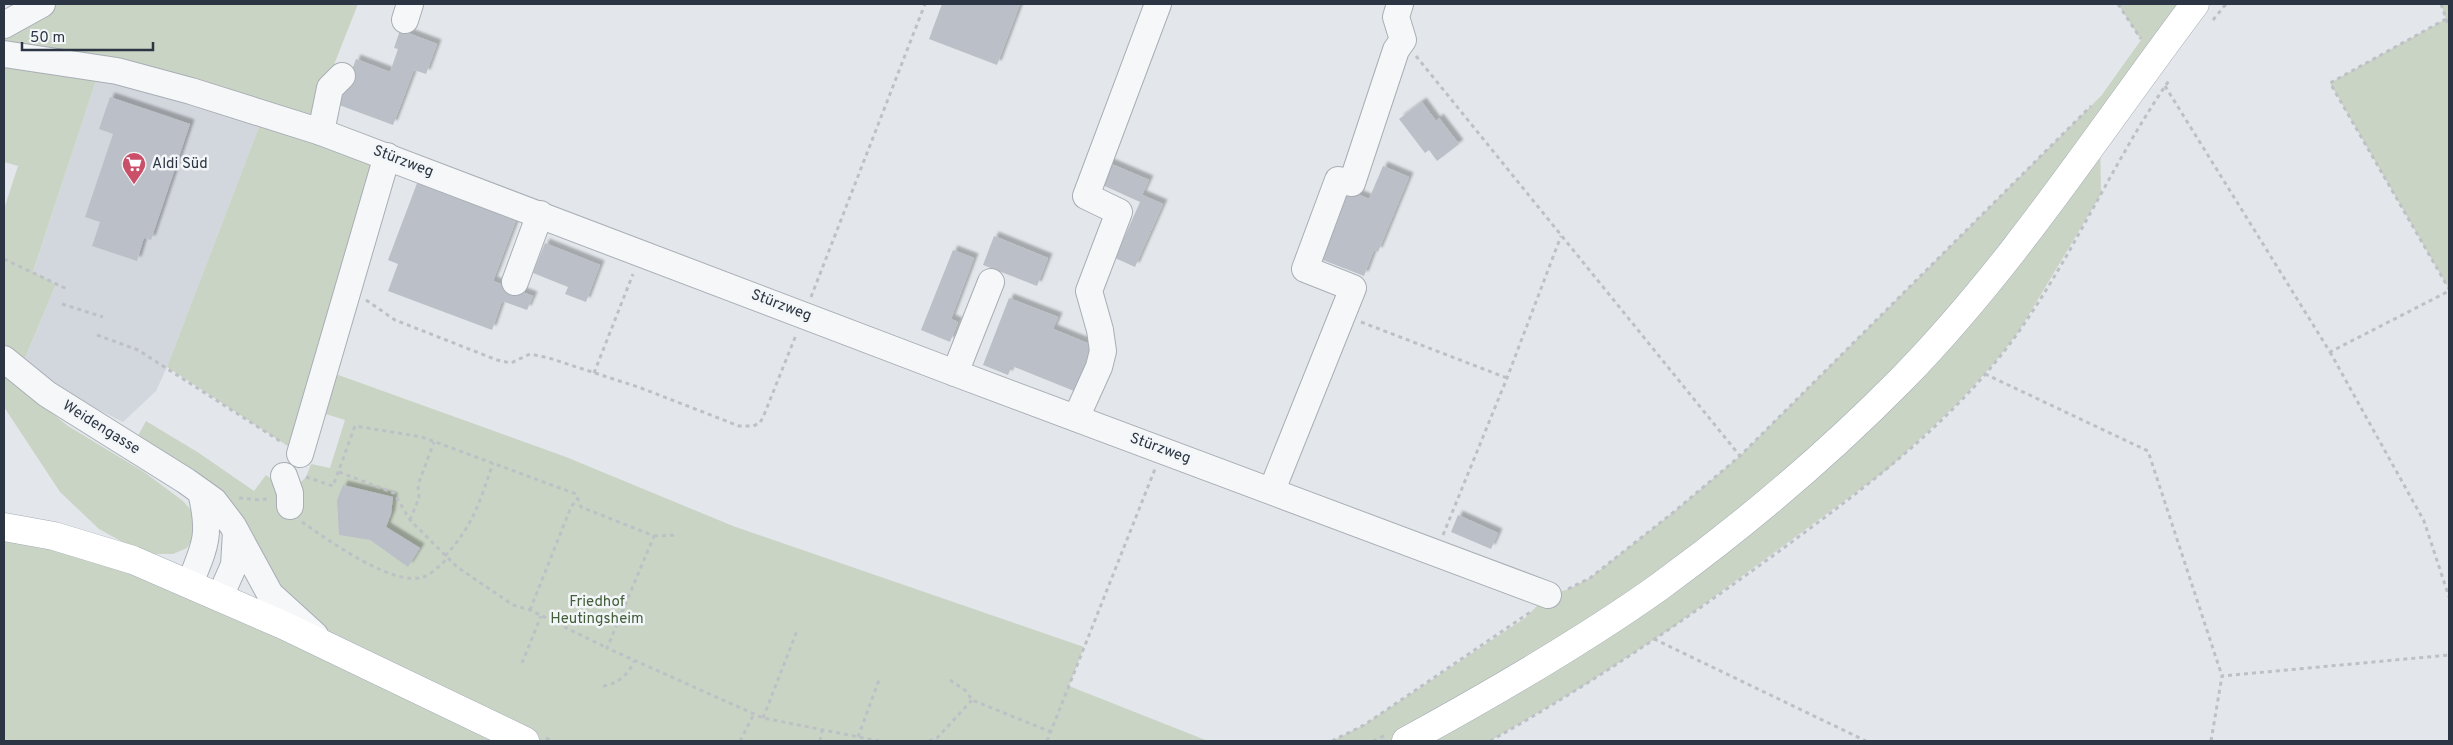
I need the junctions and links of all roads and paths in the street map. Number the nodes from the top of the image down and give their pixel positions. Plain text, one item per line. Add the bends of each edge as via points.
1 (42, 4) edge
2 (925, 4) edge
3 (1158, 4) edge
4 (1400, 4) edge
5 (2118, 4) edge
6 (2195, 4) edge
7 (2441, 4) edge
8 (2446, 19) junction
9 (4, 24) edge
10 (2449, 27) edge
11 (1403, 40) junction
12 (2136, 48) dead end
13 (4, 54) edge
14 (342, 76) dead end
15 (2165, 86) dead end
16 (2094, 102) dead end
17 (321, 132) junction
18 (387, 156) junction
19 (540, 214) junction
20 (1561, 236) junction
21 (641, 252) junction
22 (4, 259) edge
23 (351, 277) junction
24 (515, 282) dead end
25 (991, 282) dead end
26 (67, 289) dead end
27 (2449, 290) edge
28 (62, 304) dead end
29 (804, 315) junction
30 (1342, 315) junction
31 (103, 317) dead end
32 (97, 335) dead end
33 (2330, 352) junction
34 (4, 359) edge
35 (594, 373) junction
36 (955, 373) junction
37 (1984, 374) dead end
38 (1507, 378) junction
39 (1076, 418) junction
40 (434, 442) junction
41 (1162, 450) junction
42 (1740, 456) junction
43 (493, 463) junction
44 (339, 472) junction
45 (293, 479) junction
46 (1272, 490) junction
47 (201, 492) junction
48 (235, 497) dead end
49 (578, 498) junction
50 (410, 520) junction
51 (4, 527) edge
52 (236, 532) junction
53 (678, 535) dead end
54 (654, 536) junction
55 (1436, 551) junction
56 (447, 557) junction
57 (190, 584) junction
58 (1548, 595) junction
59 (220, 597) junction
60 (2449, 598) edge
61 (530, 610) junction
62 (541, 616) junction
63 (797, 631) dead end
64 (1654, 640) dead end
65 (607, 648) junction
66 (346, 655) junction
67 (2449, 655) edge
68 (634, 661) junction
69 (522, 663) dead end
70 (2222, 676) junction
71 (879, 680) dead end
72 (950, 680) dead end
73 (603, 686) dead end
74 (972, 700) junction
75 (754, 714) junction
76 (763, 718) junction
77 (822, 730) junction
78 (1051, 732) junction
79 (858, 737) junction
80 (1398, 737) edge
81 (535, 739) edge
82 (553, 741) edge
83 (740, 741) edge
84 (820, 741) edge
85 (879, 741) edge
86 (929, 741) edge
87 (1047, 741) edge
88 (1332, 741) edge
89 (1373, 741) edge
90 (1866, 741) edge
91 (2211, 741) edge

1 - 9 street
2 - 29 path
3 - 39 street via 1086,196 1119,212 1088,291 1103,351
4 - 11 street via 1396,17
5 - 12 path via 2141,40
6 - 80 main road via 2057,193 1971,302 1901,380 1824,453 1658,587 1553,656
7 - 8 path
8 - 10 path
8 - 27 path via 2330,83
11 - 20 path
11 - 30 street via 1396,50 1352,183 1338,180 1305,269 1353,288
13 - 17 street, Stürzweg via 117,71
14 - 17 street via 330,88
15 - 33 path
16 - 42 path
17 - 18 street, Stürzweg
18 - 19 street, Stürzweg
18 - 23 street
19 - 21 street, Stürzweg
19 - 24 street
20 - 38 path
20 - 42 path
21 - 29 street, Stürzweg
21 - 35 path
22 - 26 path
23 - 35 path via 368,302 386,315 415,328 503,362 516,361 530,354
23 - 45 street
25 - 36 street
27 - 33 path
28 - 31 path
29 - 35 path via 764,415 760,423 753,426 730,424
29 - 36 street, Stürzweg
30 - 38 path
30 - 46 street
32 - 45 path via 138,350
33 - 60 path via 2424,521
34 - 47 street, Weidengasse via 47,394
36 - 39 street, Stürzweg
37 - 70 path via 2148,451
38 - 55 path
39 - 41 street, Stürzweg
40 - 43 path
40 - 44 path via 422,437 355,426
40 - 50 path via 418,485 419,498
41 - 46 street, Stürzweg
41 - 78 path
42 - 58 path via 1590,578
43 - 49 path via 576,494
43 - 56 path via 472,521
44 - 45 path via 333,486
44 - 50 path via 394,493
45 - 48 path via 262,500
45 - 56 path via 298,520 369,565 407,578 424,577
46 - 55 street, Stürzweg
47 - 52 street, Weidengasse via 224,512
47 - 57 street via 208,529
49 - 54 path via 581,507
49 - 61 path via 570,507
50 - 56 path
51 - 57 main road via 54,536 133,560
52 - 59 street via 234,565
52 - 66 street, Weidengasse via 270,594 311,633
53 - 54 path
54 - 65 path
55 - 58 street, Stürzweg
56 - 61 path via 513,605
57 - 59 main road
58 - 88 path via 1525,618 1364,725
59 - 66 main road
61 - 62 path
62 - 65 path
62 - 69 path
63 - 76 path
64 - 90 path
65 - 68 path
66 - 81 main road
67 - 70 path
68 - 73 path via 617,682
68 - 75 path
70 - 91 path
71 - 79 path
72 - 74 path via 966,691
74 - 78 path
74 - 86 path via 937,738
75 - 76 path
75 - 83 path
76 - 77 path
77 - 79 path
77 - 84 path
78 - 87 path
79 - 85 path
80 - 89 path
81 - 82 path

